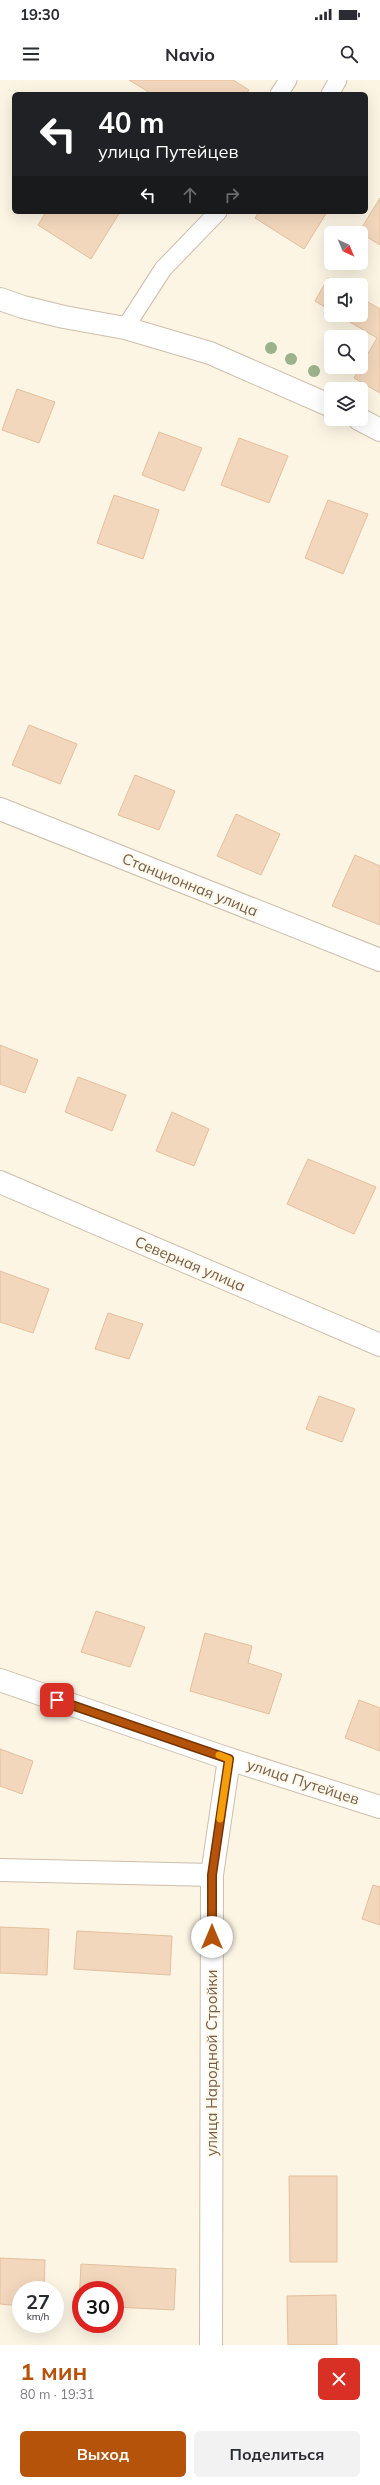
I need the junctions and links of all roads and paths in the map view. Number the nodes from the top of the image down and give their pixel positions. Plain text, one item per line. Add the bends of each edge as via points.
1 (288, 80) edge
2 (338, 80) edge
3 (280, 92) edge
4 (331, 92) edge
5 (199, 214) edge
6 (216, 214) edge
7 (163, 269) junction
8 (0, 299) edge
9 (125, 328) junction
10 (324, 403) edge
11 (368, 424) edge
12 (380, 430) edge
13 (0, 809) edge
14 (380, 960) edge
15 (0, 1182) edge
16 (380, 1345) edge
17 (0, 1680) edge
18 (229, 1759) junction
19 (380, 1807) edge
20 (0, 1870) edge
21 (212, 1875) junction
22 (211, 2345) edge

1 - 3 lane
2 - 4 lane
5 - 7 lane
6 - 7 lane
7 - 9 lane
8 - 9 street via 37,310
9 - 10 street via 210,353
11 - 12 street
13 - 14 street, Станционная улица
15 - 16 street, Северная улица
17 - 18 street, улица Путейцев
18 - 19 street, улица Путейцев
18 - 21 street, улица Народной Стройки
20 - 21 street
21 - 22 street, улица Народной Стройки

